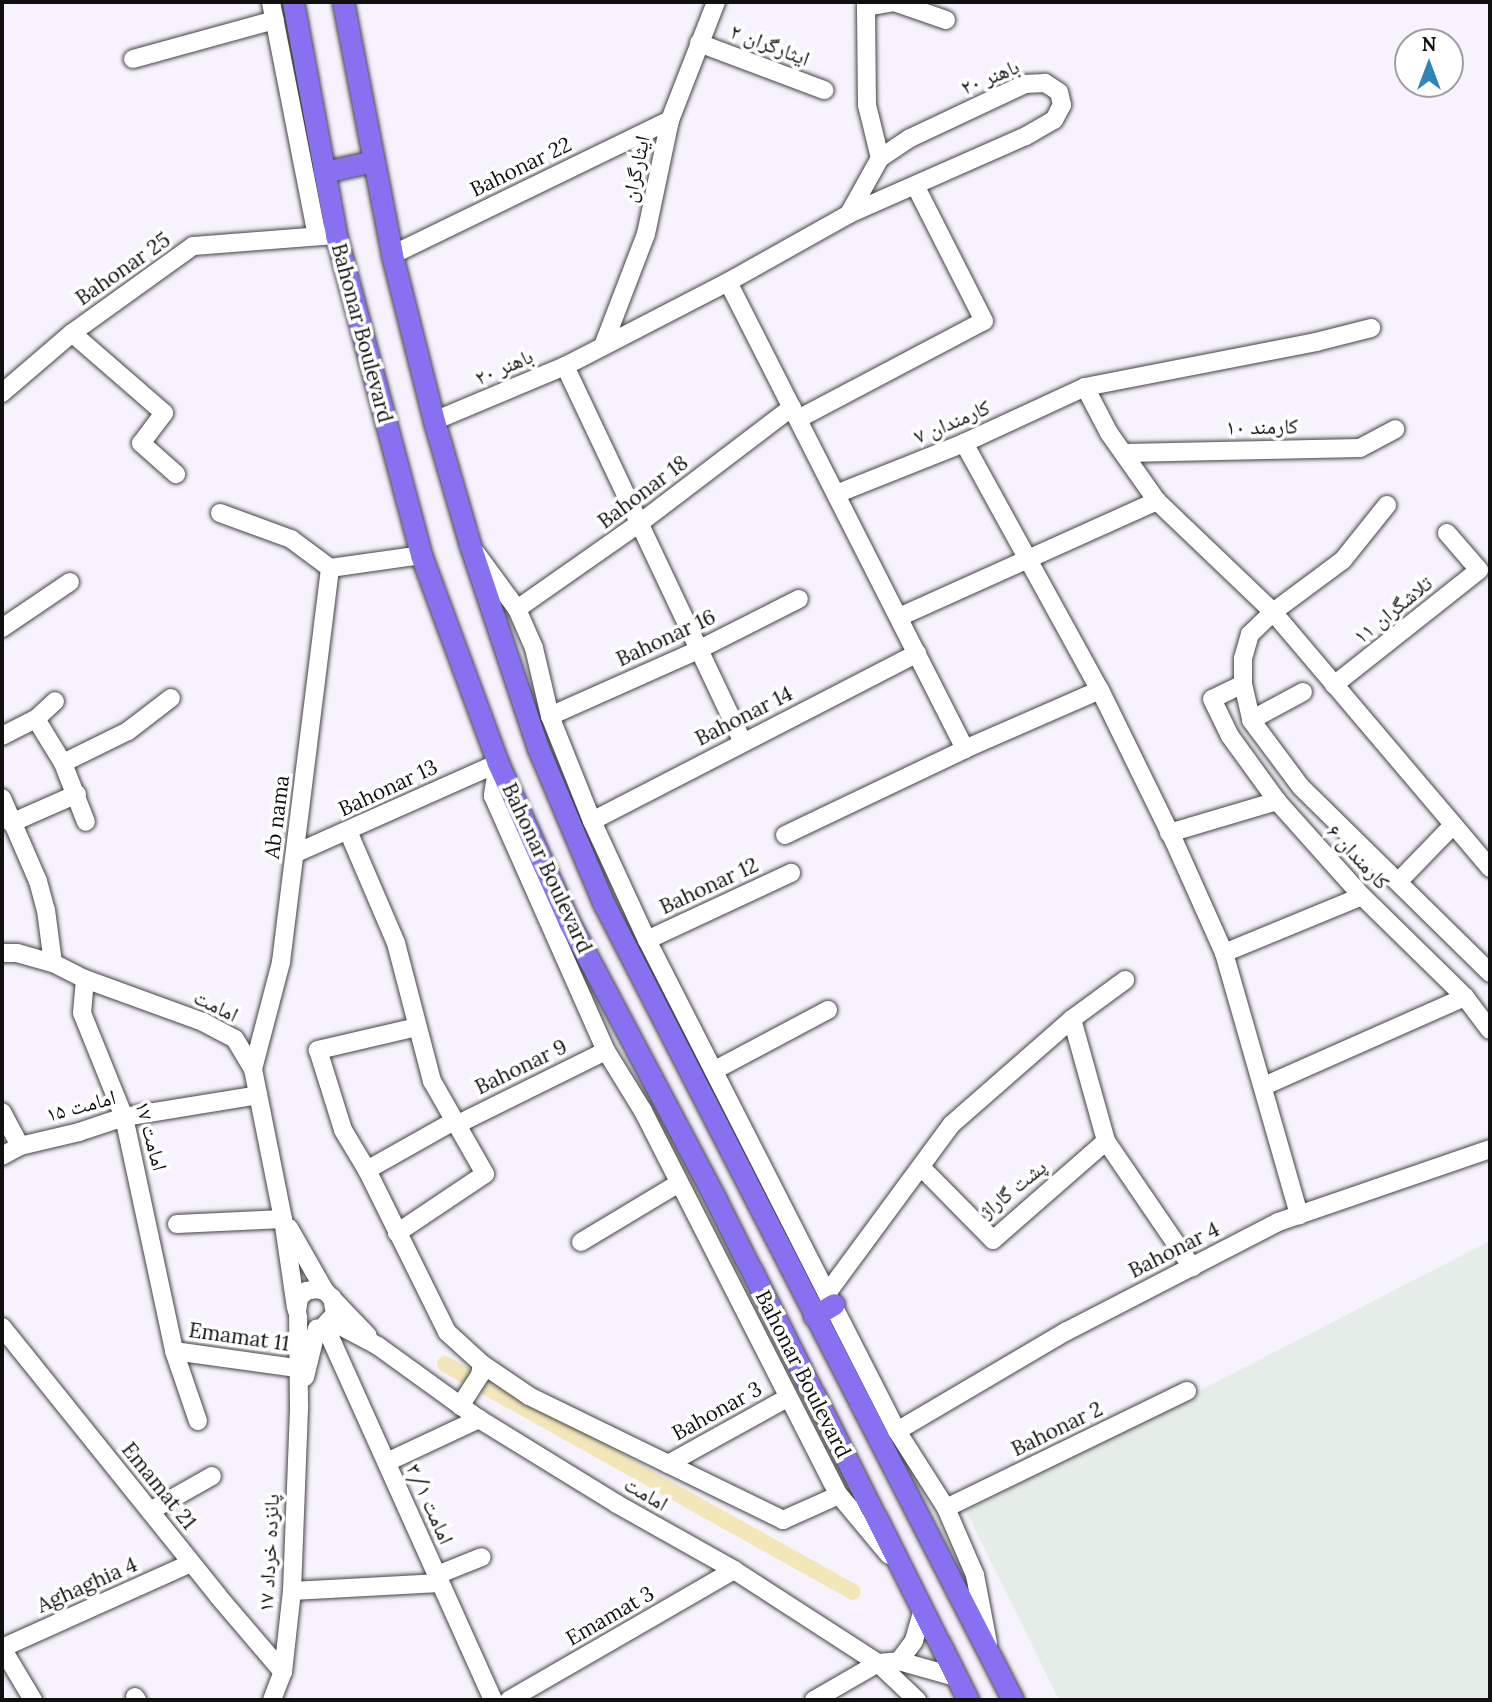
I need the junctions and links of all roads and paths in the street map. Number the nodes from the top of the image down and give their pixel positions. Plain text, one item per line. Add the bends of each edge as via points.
1 (293, 2) edge
2 (342, 2) edge
3 (716, 2) edge
4 (273, 11) edge
5 (946, 20) dead end
6 (699, 43) junction
7 (133, 59) dead end
8 (824, 90) dead end
9 (670, 120) junction
10 (880, 158) junction
11 (374, 161) junction
12 (324, 172) junction
13 (916, 187) junction
14 (849, 214) junction
15 (327, 235) junction
16 (392, 255) junction
17 (728, 282) junction
18 (1371, 328) dead end
19 (72, 333) junction
20 (603, 346) junction
21 (565, 366) junction
22 (1085, 387) junction
23 (2, 393) edge
24 (795, 413) junction
25 (434, 421) junction
26 (1395, 429) dead end
27 (964, 443) junction
28 (1125, 453) junction
29 (176, 474) dead end
30 (836, 494) junction
31 (1157, 501) junction
32 (1387, 505) dead end
33 (220, 513) dead end
34 (640, 523) junction
35 (1447, 533) dead end
36 (470, 545) junction
37 (421, 555) junction
38 (1026, 559) junction
39 (330, 568) junction
40 (70, 582) dead end
41 (799, 599) dead end
42 (517, 609) junction
43 (1273, 611) junction
44 (899, 617) junction
45 (2, 628) edge
46 (698, 650) junction
47 (916, 653) junction
48 (1243, 684) junction
49 (1334, 685) junction
50 (1100, 690) junction
51 (1303, 692) dead end
52 (171, 698) dead end
53 (55, 701) dead end
54 (550, 716) junction
55 (36, 719) junction
56 (1251, 720) junction
57 (2, 736) edge
58 (743, 742) junction
59 (965, 749) junction
60 (498, 763) junction
61 (63, 764) junction
62 (77, 794) junction
63 (2, 798) edge
64 (1277, 801) junction
65 (592, 821) junction
66 (86, 822) dead end
67 (11, 823) junction
68 (1453, 825) junction
69 (348, 831) junction
70 (1169, 833) junction
71 (785, 835) dead end
72 (296, 853) junction
73 (1490, 868) edge
74 (791, 873) dead end
75 (1398, 882) junction
76 (1362, 896) junction
77 (560, 927) junction
78 (647, 940) junction
79 (2, 953) edge
80 (1224, 953) junction
81 (53, 963) junction
82 (1490, 973) edge
83 (85, 979) junction
84 (1125, 980) dead end
85 (1465, 998) junction
86 (828, 1010) dead end
87 (1072, 1018) junction
88 (417, 1027) junction
89 (1490, 1030) edge
90 (606, 1051) junction
91 (253, 1069) junction
92 (715, 1070) junction
93 (1264, 1086) junction
94 (258, 1095) junction
95 (2, 1112) edge
96 (124, 1117) junction
97 (455, 1123) junction
98 (1106, 1141) junction
99 (20, 1146) junction
100 (1490, 1149) edge
101 (2, 1156) edge
102 (922, 1168) junction
103 (367, 1170) junction
104 (679, 1183) junction
105 (745, 1183) junction
106 (716, 1200) junction
107 (759, 1211) junction
108 (1299, 1215) junction
109 (283, 1219) junction
110 (177, 1224) dead end
111 (729, 1227) junction
112 (397, 1233) junction
113 (581, 1242) dead end
114 (1192, 1267) junction
115 (329, 1294) junction
116 (831, 1298) junction
117 (297, 1312) junction
118 (814, 1316) junction
119 (324, 1325) junction
120 (2, 1327) edge
121 (378, 1346) junction
122 (174, 1351) junction
123 (297, 1368) junction
124 (478, 1376) junction
125 (1187, 1391) dead end
126 (787, 1398) junction
127 (299, 1405) junction
128 (460, 1406) junction
129 (479, 1419) junction
130 (198, 1421) dead end
131 (897, 1432) junction
132 (387, 1462) junction
133 (668, 1464) junction
134 (212, 1476) dead end
135 (839, 1495) junction
136 (946, 1508) junction
137 (150, 1511) junction
138 (482, 1557) dead end
139 (191, 1563) junction
140 (900, 1568) junction
141 (734, 1570) junction
142 (438, 1579) junction
143 (292, 1591) junction
144 (923, 1609) junction
145 (2, 1648) edge
146 (990, 1657) junction
147 (899, 1661) junction
148 (878, 1663) junction
149 (283, 1672) junction
150 (956, 1677) junction
151 (33, 1700) edge
152 (272, 1700) edge
153 (493, 1700) edge
154 (509, 1700) edge
155 (814, 1700) edge
156 (917, 1700) edge
157 (968, 1700) edge
158 (1013, 1700) edge

1 - 12 main road, Bahonar Boulevard
2 - 11 main road, Bahonar Boulevard
3 - 6 street, ایثارگران
4 - 7 street
4 - 15 street
5 - 10 street via 894,2 866,7 867,105
6 - 8 street, ایثارگران ۲
6 - 9 street, ایثارگران
9 - 16 street, Bahonar 22
9 - 20 street, ایثارگران via 646,234
10 - 13 street, باهنر ۲۰ via 910,138 1025,83 1045,83 1059,92 1062,105 1054,120
10 - 14 street, باهنر ۲۰
11 - 12 main road
11 - 16 main road, Bahonar Boulevard
12 - 15 main road, Bahonar Boulevard
13 - 14 street, باهنر ۲۰
13 - 24 street, Bahonar 18 via 984,321
14 - 17 street, باهنر ۲۰
15 - 19 street, Bahonar 25 via 194,246
15 - 37 main road, Bahonar Boulevard
16 - 25 main road, Bahonar Boulevard
17 - 20 street, باهنر ۲۰
17 - 24 street
18 - 22 street, کارمندان ۷
19 - 23 street, Bahonar 25
19 - 29 street via 164,413 141,443
20 - 21 street, باهنر ۲۰
21 - 25 street, باهنر ۲۰
21 - 34 street
22 - 27 street, کارمندان ۷
22 - 28 street
24 - 30 street
24 - 34 street, Bahonar 18
25 - 36 main road, Bahonar Boulevard
26 - 28 street, کارمند ۱۰ via 1360,448
27 - 30 street, کارمندان ۷
27 - 38 street
28 - 31 street
30 - 44 street
31 - 38 street
31 - 43 street
32 - 43 street via 1343,560
33 - 39 street via 291,539
34 - 42 street, Bahonar 18
34 - 46 street
35 - 49 street, تلاشگران ۱۱ via 1479,570
36 - 42 street
36 - 105 main road, Bahonar Boulevard via 538,748 604,904
37 - 39 street
37 - 60 main road, Bahonar Boulevard
38 - 44 street
38 - 50 street
39 - 72 street, Ab nama
40 - 45 street
41 - 46 street, Bahonar 16
42 - 54 street via 534,648
43 - 48 street via 1250,634
43 - 49 street
44 - 47 street
46 - 54 street, Bahonar 16
46 - 58 street
47 - 58 street, Bahonar 14
47 - 59 street
48 - 56 street
48 - 64 street, کارمندان ۶ via 1212,699 1230,736
49 - 68 street
50 - 59 street
50 - 70 street
51 - 56 street
52 - 61 street via 128,731
53 - 55 street
54 - 65 street
55 - 57 street
55 - 61 street
56 - 75 street via 1301,787
58 - 65 street, Bahonar 14
59 - 71 street
60 - 69 street, Bahonar 13
60 - 77 main road, Bahonar Boulevard
61 - 62 street
62 - 66 street
62 - 67 street
63 - 67 street
64 - 70 street
64 - 76 street, کارمندان ۶
65 - 78 street
67 - 81 street via 38,881
68 - 73 street
68 - 75 street
69 - 72 street, Bahonar 13
69 - 88 street via 396,943
70 - 80 street
72 - 91 street, Ab nama via 281,962
74 - 78 street, Bahonar 12
75 - 82 street
76 - 80 street
76 - 85 street, کارمندان ۶
77 - 90 street
77 - 106 main road, Bahonar Boulevard
78 - 92 street
79 - 81 street, امامت
80 - 93 street
81 - 83 street, امامت
83 - 91 street, امامت via 234,1038
83 - 96 street, امامت ۱۷ via 82,1013
84 - 87 street
85 - 89 street, کارمندان ۶
85 - 93 street
86 - 92 street
87 - 98 street
87 - 102 street via 952,1124
88 - 97 street via 432,1081
88 - 103 street via 318,1050 343,1130
90 - 97 street, Bahonar 9
90 - 104 street
91 - 94 street, امامت
92 - 116 street
93 - 108 street
94 - 96 street, امامت ۱۵
94 - 109 street, امامت
95 - 99 street
96 - 99 street, امامت ۱۵
96 - 122 street, امامت ۱۷
97 - 103 street, Bahonar 9
97 - 112 street via 485,1174
98 - 102 street, پشت گاراژ via 993,1240
98 - 114 street
99 - 101 street, امامت ۱۵
100 - 108 street, Bahonar 4
102 - 116 street
103 - 112 street
104 - 113 street
104 - 126 street
105 - 106 main road via 734,1197
105 - 107 main road, Bahonar Boulevard
106 - 111 main road, Bahonar Boulevard
107 - 111 main road via 742,1214
107 - 118 main road, Bahonar Boulevard
108 - 114 street, Bahonar 4
109 - 110 street
109 - 115 street, امامت
109 - 117 street, امامت
111 - 140 main road, Bahonar Boulevard
112 - 124 street via 447,1332
114 - 131 street, Bahonar 4 via 1067,1331
115 - 117 street via 316,1289 306,1292
115 - 119 street via 335,1314
115 - 121 street, امامت
116 - 118 main road
116 - 131 street
117 - 119 street via 309,1327
117 - 123 street, پانزده خرداد ۱۷
118 - 146 main road, Bahonar Boulevard
119 - 121 street, امامت
119 - 127 street, پانزده خرداد ۱۷
119 - 132 street, امامت ۳/۱
120 - 137 street, Emamat 21
121 - 128 street, امامت
122 - 123 street, Emamat 11
122 - 130 street, امامت ۱۷
123 - 127 street, پانزده خرداد ۱۷
124 - 128 street
124 - 133 street
125 - 136 street, Bahonar 2
126 - 133 street, Bahonar 3
126 - 135 street
127 - 143 street, پانزده خرداد ۱۷
128 - 129 street, امامت
129 - 132 street
129 - 141 street, امامت
131 - 136 street
132 - 142 street, امامت ۳/۱
133 - 135 street via 783,1520
134 - 137 street
135 - 140 street
136 - 146 street via 975,1575
137 - 139 street, Emamat 21
138 - 142 street
139 - 145 street, Aghaghia 4
139 - 149 street, Emamat 21
140 - 144 main road, Bahonar Boulevard
141 - 148 street, امامت
141 - 154 street, Emamat 3
142 - 143 street
142 - 153 street, امامت ۳/۱
143 - 149 street, پانزده خرداد ۱۷
144 - 147 street via 914,1641
144 - 150 main road, Bahonar Boulevard
145 - 151 street
146 - 158 main road, Bahonar Boulevard
147 - 148 street
147 - 150 street
148 - 155 street
148 - 156 street, امامت
149 - 152 street, پانزده خرداد ۱۷
150 - 157 main road, Bahonar Boulevard

